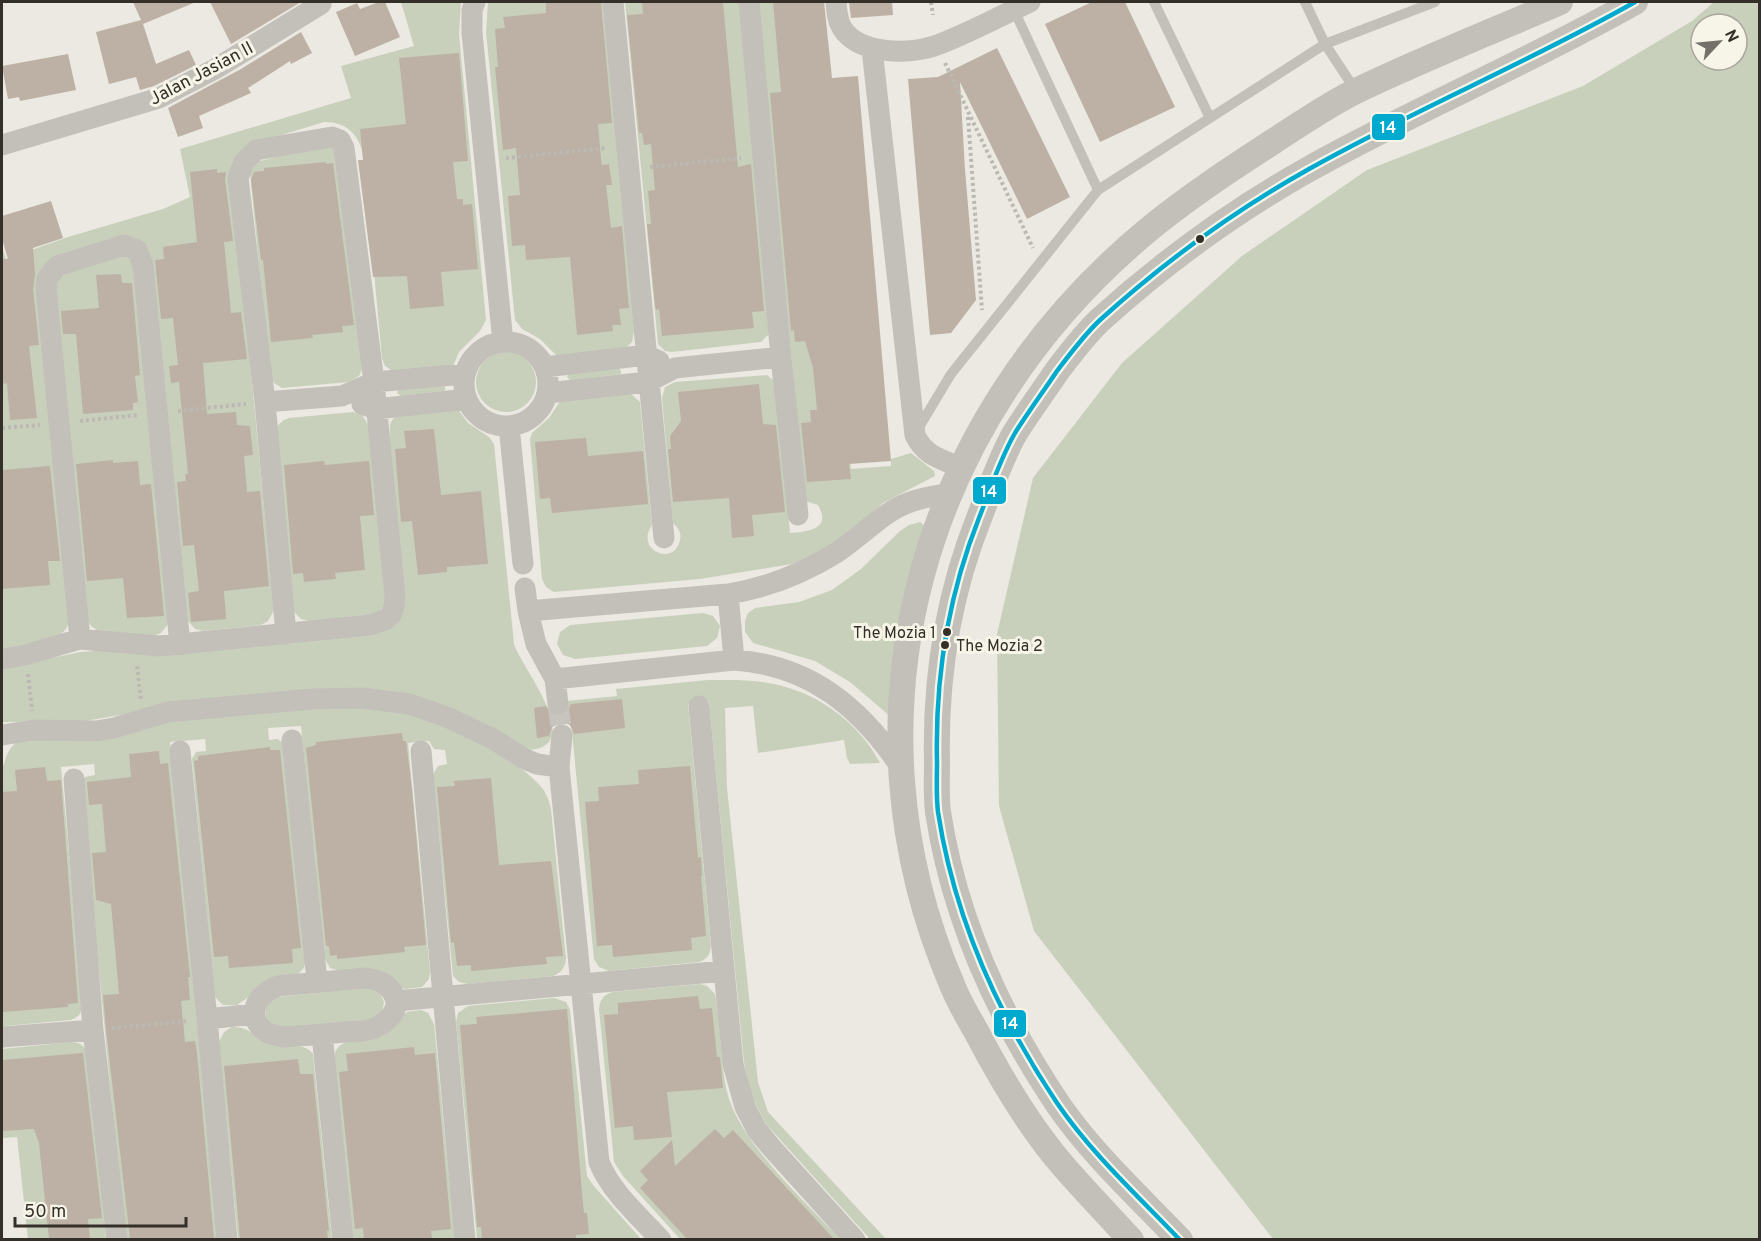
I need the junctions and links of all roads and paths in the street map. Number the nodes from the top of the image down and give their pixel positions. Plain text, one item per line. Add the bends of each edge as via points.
1 (323, 2) edge
2 (475, 2) edge
3 (613, 2) edge
4 (749, 2) edge
5 (836, 2) edge
6 (931, 2) edge
7 (1154, 2) edge
8 (1305, 2) edge
9 (1435, 2) edge
10 (1560, 2) edge
11 (1635, 2) edge
12 (1022, 6) edge
13 (933, 15) dead end
14 (1325, 44) junction
15 (937, 46) junction
16 (872, 49) junction
17 (1356, 91) junction
18 (968, 114) junction
19 (1210, 118) junction
20 (2, 145) edge
21 (626, 146) junction
22 (763, 156) junction
23 (485, 160) junction
24 (629, 169) junction
25 (1098, 190) junction
26 (1040, 261) junction
27 (1074, 298) junction
28 (1097, 323) junction
29 (984, 333) junction
30 (503, 342) junction
31 (646, 356) junction
32 (781, 357) junction
33 (544, 367) junction
34 (675, 368) junction
35 (465, 374) junction
36 (374, 382) junction
37 (648, 382) junction
38 (548, 393) junction
39 (342, 396) junction
40 (467, 399) junction
41 (265, 402) junction
42 (376, 409) junction
43 (157, 413) junction
44 (59, 423) junction
45 (509, 426) junction
46 (2, 428) edge
47 (915, 435) junction
48 (960, 467) junction
49 (949, 494) junction
50 (798, 515) dead end
51 (664, 538) dead end
52 (523, 564) dead end
53 (525, 588) dead end
54 (728, 594) junction
55 (528, 611) junction
56 (286, 634) junction
57 (80, 639) junction
58 (135, 644) junction
59 (180, 645) junction
60 (26, 655) junction
61 (2, 659) edge
62 (734, 660) junction
63 (555, 679) junction
64 (558, 704) tunnel mouth
65 (699, 706) dead end
66 (143, 719) junction
67 (34, 730) junction
68 (2, 735) edge
69 (561, 735) tunnel mouth
70 (292, 740) dead end
71 (180, 751) dead end
72 (421, 751) dead end
73 (900, 766) junction
74 (559, 767) junction
75 (74, 779) dead end
76 (724, 971) junction
77 (317, 981) junction
78 (581, 984) junction
79 (443, 997) junction
80 (396, 1001) junction
81 (254, 1014) junction
82 (207, 1019) junction
83 (93, 1030) junction
84 (322, 1034) junction
85 (2, 1037) edge
86 (117, 1239) edge
87 (227, 1239) edge
88 (343, 1239) edge
89 (465, 1239) edge
90 (661, 1239) edge
91 (855, 1239) edge
92 (1131, 1239) edge
93 (1180, 1239) edge

1 - 20 street, Jalan Jasian II via 215,69 159,98
2 - 23 street via 472,33
3 - 21 street
4 - 22 street
5 - 16 street via 842,28 850,38
6 - 13 path
7 - 19 lane
8 - 14 lane
9 - 14 lane
10 - 17 street
11 - 28 street via 1305,171 1229,218
12 - 15 street
12 - 25 lane
14 - 17 lane
14 - 19 lane
15 - 16 street via 908,51
15 - 18 path
16 - 47 street
17 - 27 street via 1211,181 1146,231
18 - 26 path
18 - 29 path
19 - 25 lane
21 - 23 path
21 - 24 street
22 - 24 path
22 - 32 street
23 - 30 street
24 - 31 street
25 - 26 lane
26 - 29 lane
27 - 28 street
27 - 48 street via 997,400
28 - 93 street via 1069,355 1014,436 968,547 945,634 936,720 937,809 955,890 977,956 1021,1045 1059,1106
29 - 47 lane via 951,374
30 - 33 street via 520,344 535,353
30 - 35 street via 486,347 473,358
31 - 33 street
31 - 34 street
31 - 37 street
32 - 34 street
32 - 50 street
33 - 38 street
34 - 37 street
35 - 36 street
35 - 40 street
36 - 39 street
36 - 41 street via 344,148 332,137 256,150 244,162 238,178
36 - 42 street
37 - 38 street
37 - 51 street
38 - 45 street via 540,410 527,422
39 - 41 street
39 - 42 street
40 - 42 street
40 - 45 street via 477,414 491,424
41 - 43 path
41 - 56 street
42 - 56 street via 395,596 391,615 370,625
43 - 44 path
43 - 44 street via 143,265 137,250 124,245 64,263 51,271 47,279
43 - 59 street
44 - 46 path
44 - 57 street
45 - 52 street
47 - 48 street via 930,455
48 - 49 street
49 - 54 street via 929,496 889,513 835,553 796,575
49 - 73 street via 906,639 900,696
53 - 55 street
54 - 55 street
54 - 62 street
55 - 63 street via 536,644
56 - 59 street
57 - 58 street
57 - 60 street
58 - 59 street
58 - 66 path
60 - 61 street
60 - 67 path
62 - 63 street
62 - 73 street via 792,671 843,700 884,742
63 - 64 street
65 - 76 street
66 - 67 street via 96,731
66 - 74 street via 168,712 362,698 409,704 447,717 525,759
67 - 68 street
69 - 74 street
70 - 77 street
71 - 82 street
72 - 79 street
73 - 92 street via 905,822 925,914 954,990 1026,1116 1062,1165
74 - 78 street
75 - 83 street
76 - 78 street
76 - 91 street via 734,1064 745,1107 771,1148
77 - 80 street via 376,980 392,991
77 - 81 street via 268,990 259,997
78 - 79 street
78 - 90 street via 599,1162 616,1190
79 - 80 street
79 - 89 street
80 - 84 street via 394,1011 380,1026
81 - 82 street
81 - 84 street via 265,1031 274,1036
82 - 83 path
82 - 87 street
83 - 85 street
83 - 86 street
84 - 88 street

